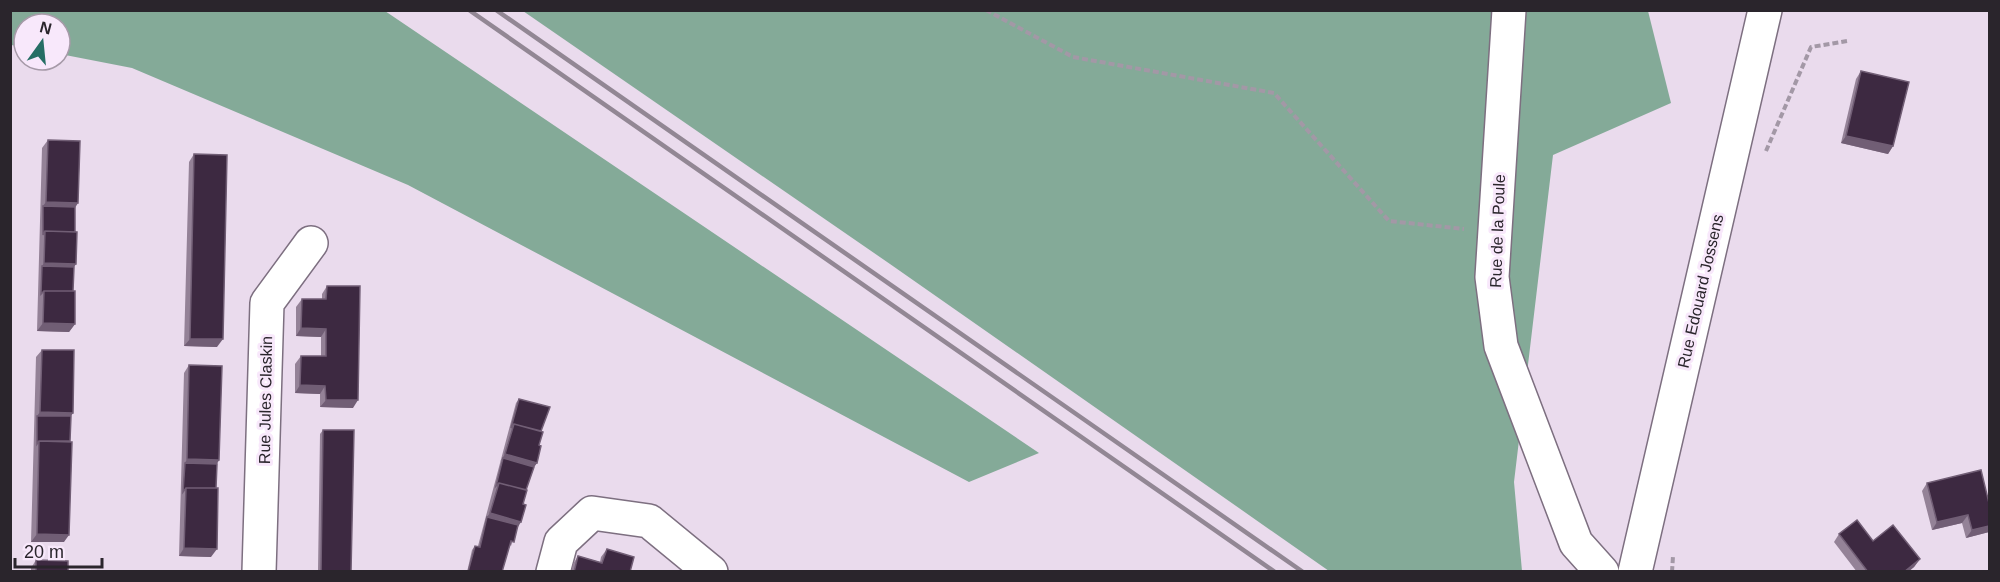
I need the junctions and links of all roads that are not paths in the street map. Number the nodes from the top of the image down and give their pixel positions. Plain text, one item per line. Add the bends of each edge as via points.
1 (1509, 10) edge
2 (1765, 10) edge
3 (311, 243) dead end
4 (259, 572) edge
5 (552, 572) edge
6 (711, 572) edge
7 (1602, 572) edge
8 (1635, 572) edge

1 - 7 street, Rue de la Poule via 1492,277 1501,346 1576,543
2 - 8 street, Rue Edouard Jossens
3 - 4 street, Rue Jules Claskin via 267,303
5 - 6 street via 561,542 592,513 649,521

